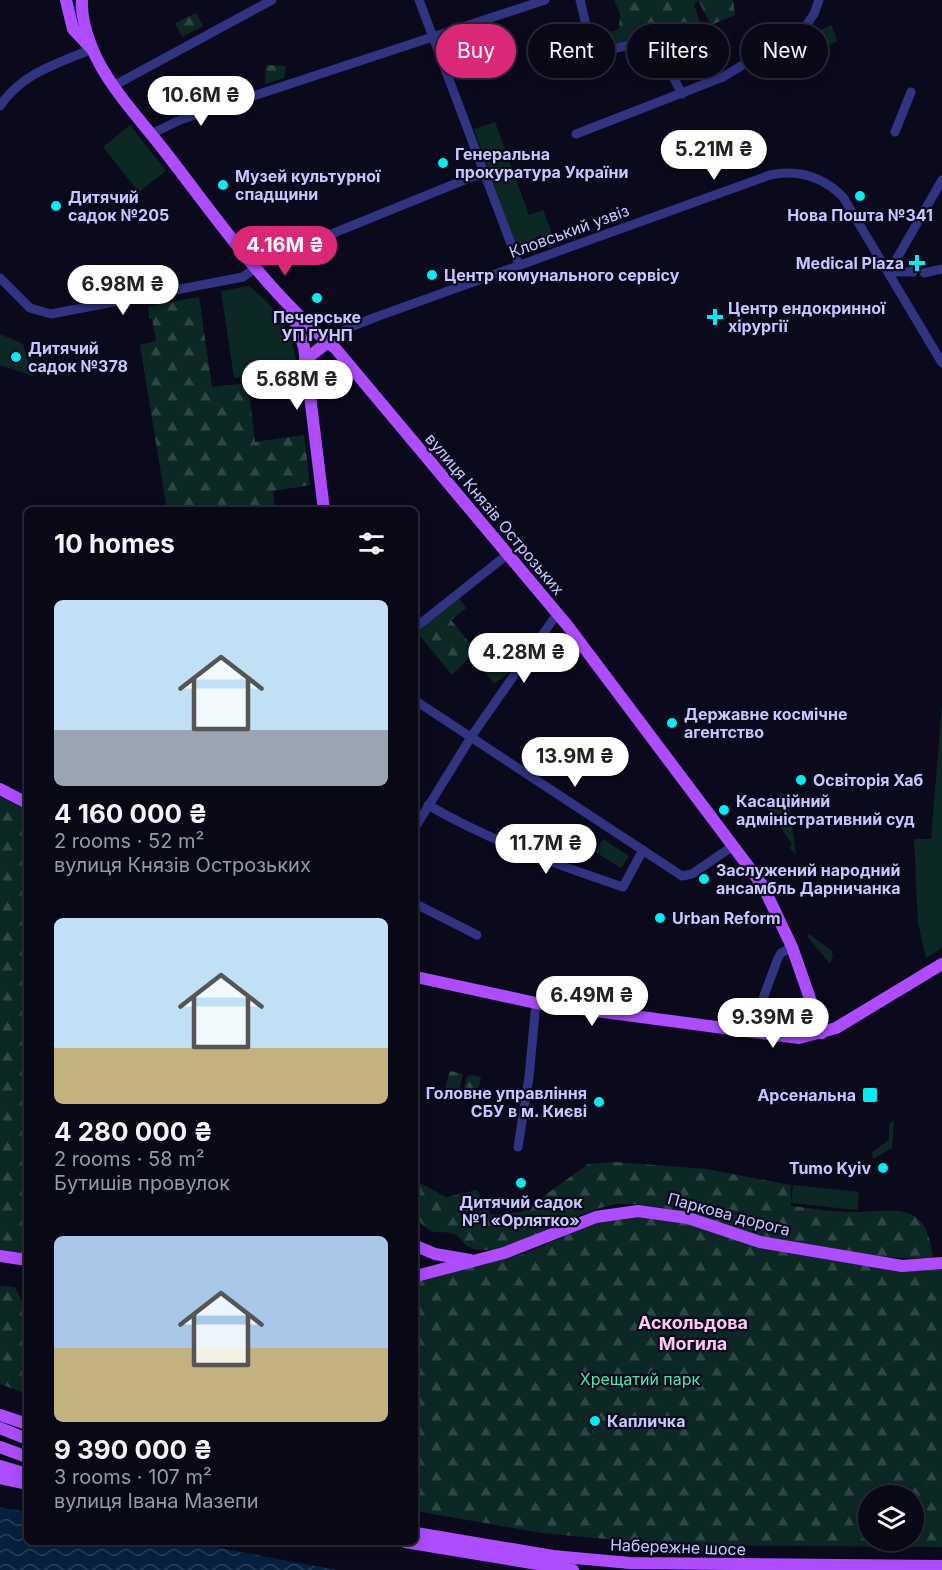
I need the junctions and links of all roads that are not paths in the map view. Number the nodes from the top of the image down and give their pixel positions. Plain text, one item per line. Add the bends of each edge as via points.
1 (66, 0) edge
2 (82, 0) edge
3 (272, 0) edge
4 (419, 0) edge
5 (545, 0) edge
6 (580, 0) edge
7 (819, 0) edge
8 (433, 37) junction
9 (92, 49) junction
10 (115, 85) junction
11 (911, 92) dead end
12 (682, 94) junction
13 (0, 106) edge
14 (896, 132) dead end
15 (151, 134) junction
16 (576, 134) dead end
17 (484, 172) junction
18 (942, 180) edge
19 (519, 265) junction
20 (256, 267) junction
21 (942, 269) edge
22 (889, 272) junction
23 (913, 272) dead end
24 (924, 273) dead end
25 (0, 278) edge
26 (291, 308) junction
27 (328, 342) junction
28 (305, 360) junction
29 (942, 363) edge
30 (324, 507) edge
31 (508, 554) junction
32 (556, 614) junction
33 (418, 624) edge
34 (418, 702) edge
35 (472, 737) junction
36 (0, 789) edge
37 (24, 801) edge
38 (428, 805) junction
39 (418, 822) edge
40 (733, 846) junction
41 (643, 850) junction
42 (418, 904) edge
43 (477, 935) dead end
44 (792, 947) junction
45 (942, 964) edge
46 (418, 977) edge
47 (536, 1003) junction
48 (751, 1031) junction
49 (822, 1033) junction
50 (518, 1147) dead end
51 (418, 1247) edge
52 (0, 1256) edge
53 (24, 1260) edge
54 (477, 1260) junction
55 (942, 1263) edge
56 (418, 1275) edge
57 (0, 1415) edge
58 (24, 1423) edge
59 (0, 1428) edge
60 (0, 1436) edge
61 (24, 1438) edge
62 (24, 1443) edge
63 (0, 1447) edge
64 (0, 1454) edge
65 (24, 1458) edge
66 (24, 1458) edge
67 (0, 1466) edge
68 (24, 1473) edge
69 (0, 1478) edge
70 (24, 1484) edge
71 (418, 1533) edge
72 (418, 1544) edge
73 (942, 1566) edge
74 (573, 1570) edge

1 - 9 main road, вулиця Князів Острозьких via 73,29
2 - 9 main road, вулиця Князів Острозьких via 82,17
3 - 10 street
4 - 8 street
5 - 8 street
6 - 12 street via 596,46 612,50 637,43 650,46
7 - 12 street via 805,27 793,36 723,77
8 - 15 street via 175,122
8 - 17 street
9 - 10 main road, вулиця Князів Острозьких
9 - 13 street via 22,80
10 - 15 main road, вулиця Князів Острозьких
11 - 14 street
12 - 16 street
15 - 20 main road, вулиця Князів Острозьких
17 - 19 street
17 - 20 street
18 - 22 street
19 - 22 street, Кловський узвіз via 782,173 801,173 846,195
19 - 27 street, Кловський узвіз via 348,328
20 - 25 street via 243,277 51,315 30,308
20 - 26 main road, вулиця Князів Острозьких
21 - 24 street
22 - 23 street
22 - 29 street, Кловський узвіз
26 - 27 main road, вулиця Князів Острозьких
26 - 28 main road
27 - 28 main road
27 - 31 main road, вулиця Князів Острозьких
28 - 30 main road
31 - 32 main road, вулиця Князів Острозьких
31 - 33 street
32 - 35 street
32 - 40 main road, вулиця Князів Острозьких
34 - 35 street
35 - 38 street
35 - 41 street
36 - 37 main road
38 - 39 street
38 - 41 street via 515,849 623,887
40 - 41 street via 692,874 682,876
40 - 44 main road, вулиця Князів Острозьких via 771,899
42 - 43 street
44 - 48 street via 778,958
44 - 49 main road, вулиця Князів Острозьких
45 - 49 main road
46 - 47 main road
47 - 48 main road
47 - 50 street
48 - 49 main road via 799,1038
51 - 54 main road via 435,1254
52 - 53 main road
54 - 55 main road, Паркова дорога via 527,1246 596,1217 638,1210 688,1218 770,1244 902,1266
54 - 56 main road, Паркова дорога
57 - 58 main road
59 - 61 main road
60 - 62 main road
63 - 65 main road
64 - 66 main road
67 - 68 main road
69 - 70 main road
71 - 73 main road, Набережне шосе via 553,1556 630,1563
72 - 74 main road

